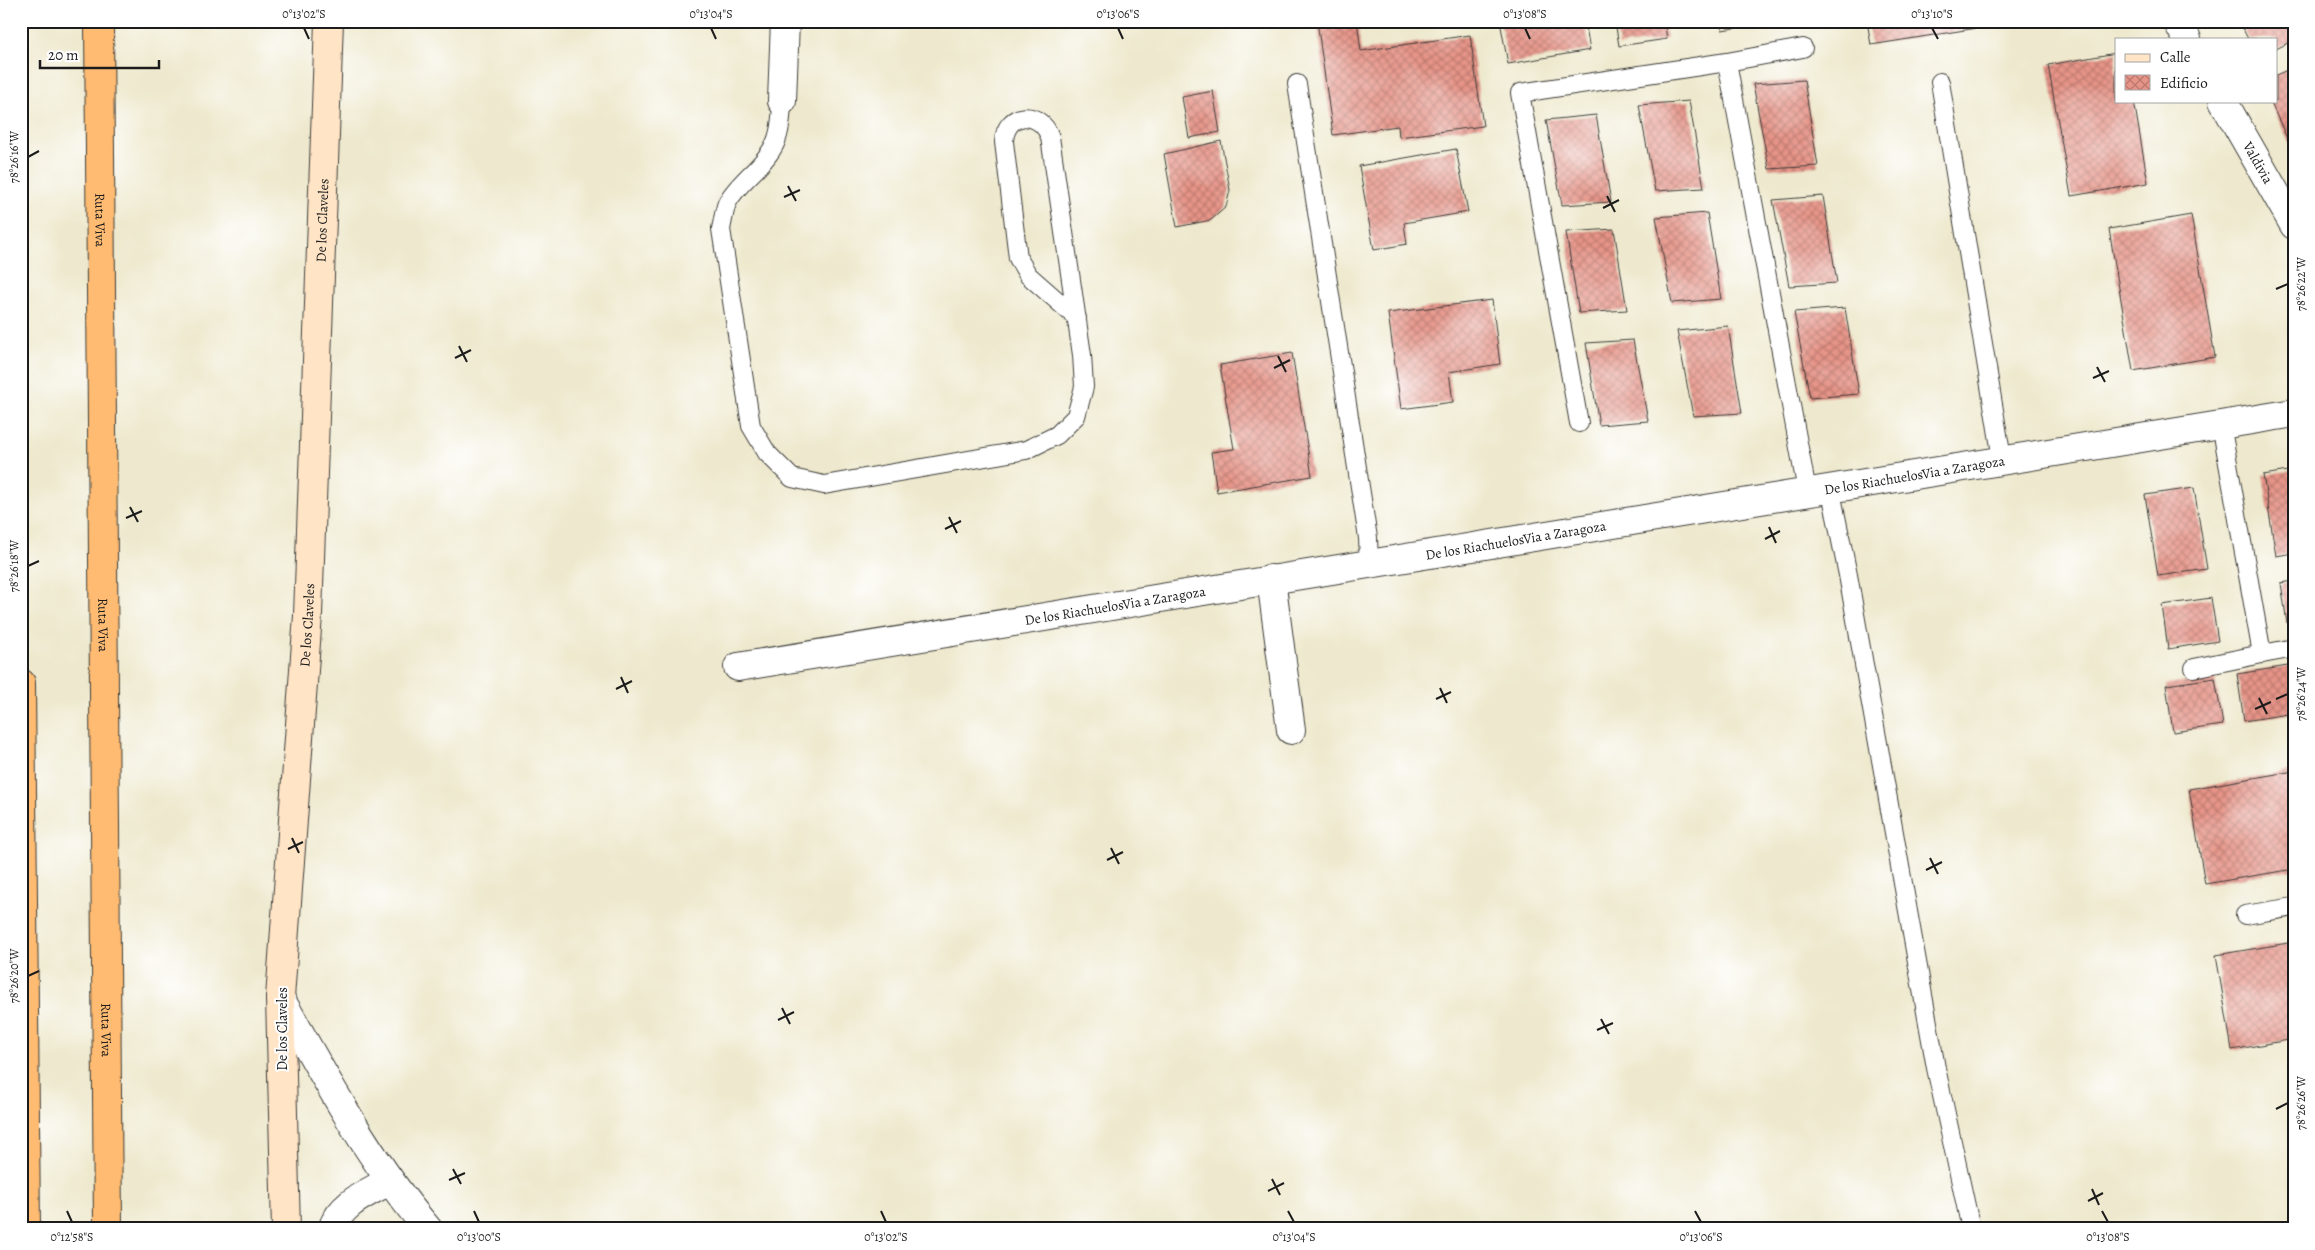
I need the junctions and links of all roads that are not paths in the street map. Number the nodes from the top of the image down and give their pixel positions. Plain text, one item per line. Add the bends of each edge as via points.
1 (99, 21) edge
2 (328, 21) edge
3 (785, 21) edge
4 (2178, 21) edge
5 (2187, 38) edge
6 (1803, 48) dead end
7 (1727, 62) junction
8 (1940, 82) dead end
9 (1297, 84) dead end
10 (782, 100) joint
11 (2224, 102) edge
12 (2292, 218) edge
13 (1077, 318) junction
14 (2294, 412) edge
15 (1578, 423) dead end
16 (2221, 424) junction
17 (2002, 459) junction
18 (1818, 489) junction
19 (1369, 562) junction
20 (1271, 579) junction
21 (2294, 648) edge
22 (2262, 654) junction
23 (738, 667) dead end
24 (2194, 668) dead end
25 (21, 683) edge
26 (1291, 730) dead end
27 (2294, 907) edge
28 (2244, 915) dead end
29 (280, 998) junction
30 (26, 1156) junction
31 (389, 1181) junction
32 (22, 1229) edge
33 (26, 1229) edge
34 (108, 1229) edge
35 (286, 1229) edge
36 (332, 1229) edge
37 (428, 1229) edge
38 (1971, 1229) edge

1 - 34 highway, Ruta Viva
2 - 29 main road, De los Claveles via 308,615
3 - 10 street
4 - 5 street
6 - 7 lane
7 - 15 lane via 1520,93
7 - 18 lane
8 - 17 lane
9 - 19 lane via 1368,538
10 - 13 lane via 781,128 774,146 727,203 721,230 752,426 768,453 792,478 824,486 1026,450 1057,435 1076,416 1084,386
11 - 12 street, Valdivia
13 - 13 lane via 1028,275 1018,258 1004,142 1005,131 1011,122 1037,119 1046,126 1050,137
14 - 16 street, De los RiachuelosVia a Zaragoza
16 - 17 street, De los RiachuelosVia a Zaragoza
16 - 22 lane
17 - 18 street, De los RiachuelosVia a Zaragoza
18 - 19 street, De los RiachuelosVia a Zaragoza
18 - 38 lane via 1848,575 1936,1068
19 - 20 street, De los RiachuelosVia a Zaragoza
20 - 23 street, De los RiachuelosVia a Zaragoza
20 - 26 street
21 - 22 lane
22 - 24 lane
25 - 30 highway
27 - 28 lane
29 - 31 street
29 - 35 main road, De los Claveles
30 - 32 highway
30 - 33 highway
31 - 36 street via 349,1203 336,1216
31 - 37 street

